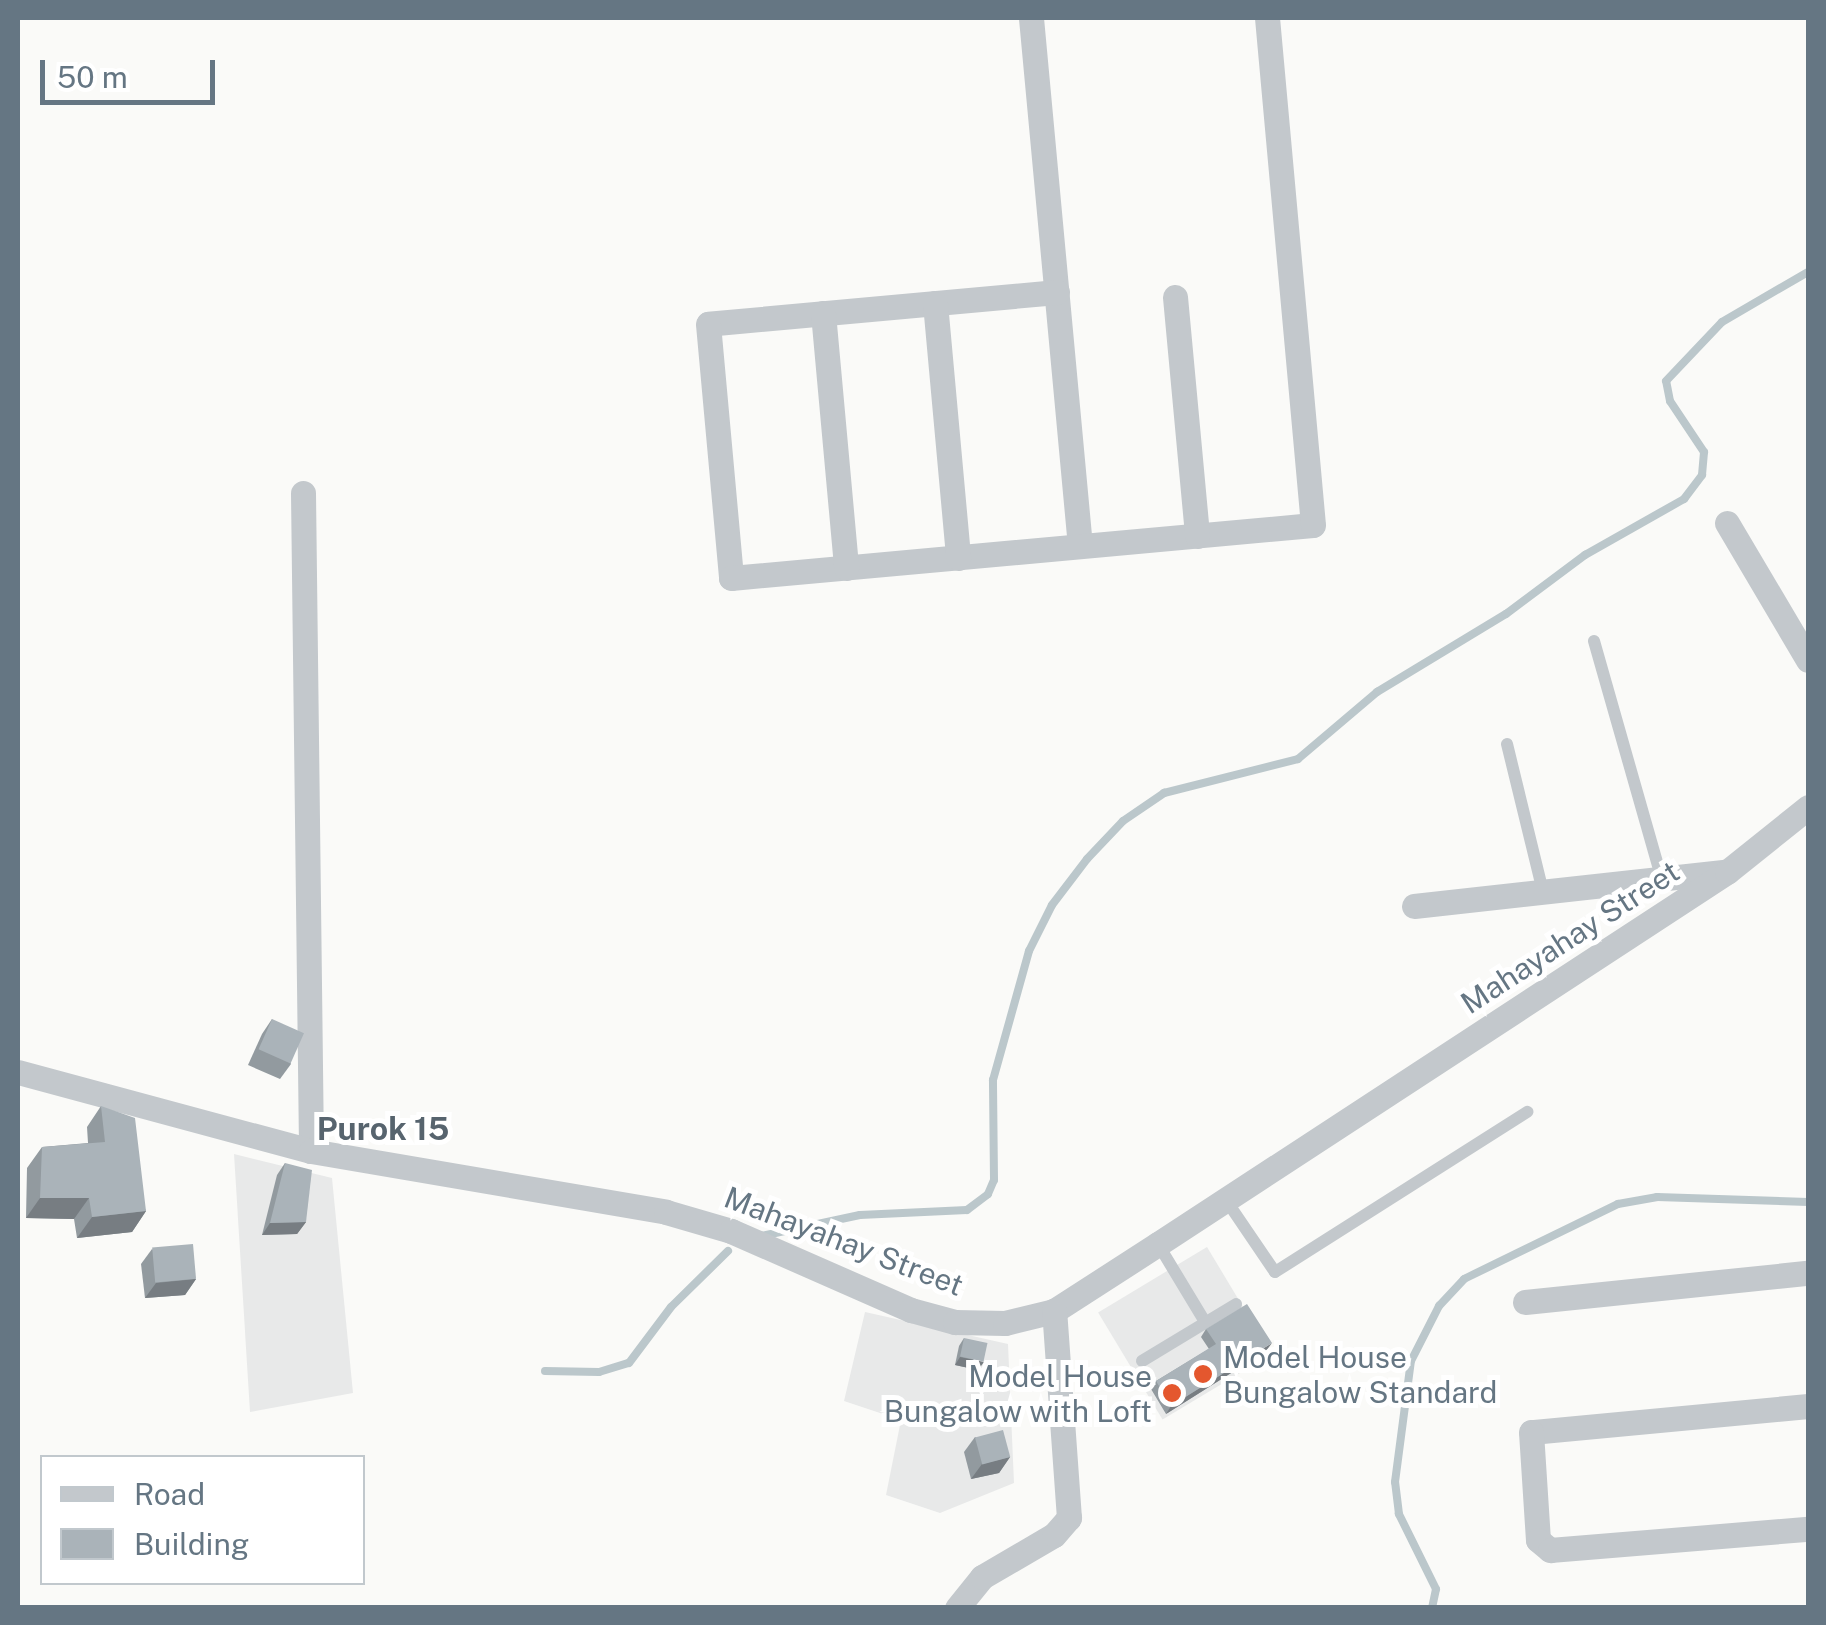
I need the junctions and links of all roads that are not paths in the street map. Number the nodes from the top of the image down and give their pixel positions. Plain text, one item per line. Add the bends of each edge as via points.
1 (1031, 18) edge
2 (1267, 18) edge
3 (1056, 292) junction
4 (1175, 298) dead end
5 (935, 303) junction
6 (823, 313) junction
7 (303, 493) dead end
8 (1727, 523) dead end
9 (1197, 536) junction
10 (1080, 546) junction
11 (958, 558) junction
12 (846, 568) junction
13 (1594, 640) dead end
14 (1808, 660) edge
15 (1507, 744) dead end
16 (1808, 808) edge
17 (1728, 872) junction
18 (1662, 879) junction
19 (1543, 892) junction
20 (1414, 906) dead end
21 (18, 1072) edge
22 (1527, 1112) dead end
23 (311, 1151) junction
24 (1226, 1200) junction
25 (1158, 1244) junction
26 (1808, 1273) edge
27 (1526, 1302) dead end
28 (1236, 1304) dead end
29 (1054, 1311) junction
30 (1205, 1322) junction
31 (1142, 1361) dead end
32 (1808, 1406) edge
33 (1808, 1529) edge
34 (957, 1608) edge

1 - 3 street
2 - 9 street via 1313,525
3 - 5 street
3 - 10 street
4 - 9 street
5 - 6 street
5 - 11 street
6 - 12 street
6 - 12 street via 708,324 730,578
7 - 23 street
8 - 14 street
9 - 10 street
10 - 11 street
11 - 12 street
13 - 18 lane
15 - 19 lane
16 - 17 street, Mahayahay Street
17 - 18 street
17 - 24 street, Mahayahay Street
18 - 19 street
19 - 20 street
21 - 23 street, Mahayahay Street
22 - 24 lane via 1275,1272
23 - 29 street, Mahayahay Street via 682,1216 955,1322 1005,1323
24 - 25 street, Mahayahay Street
25 - 29 street, Mahayahay Street
25 - 30 lane
26 - 27 street
28 - 30 lane
29 - 34 street via 1069,1518 1054,1535 982,1577
30 - 31 lane
32 - 33 street via 1531,1432 1538,1540 1550,1550

